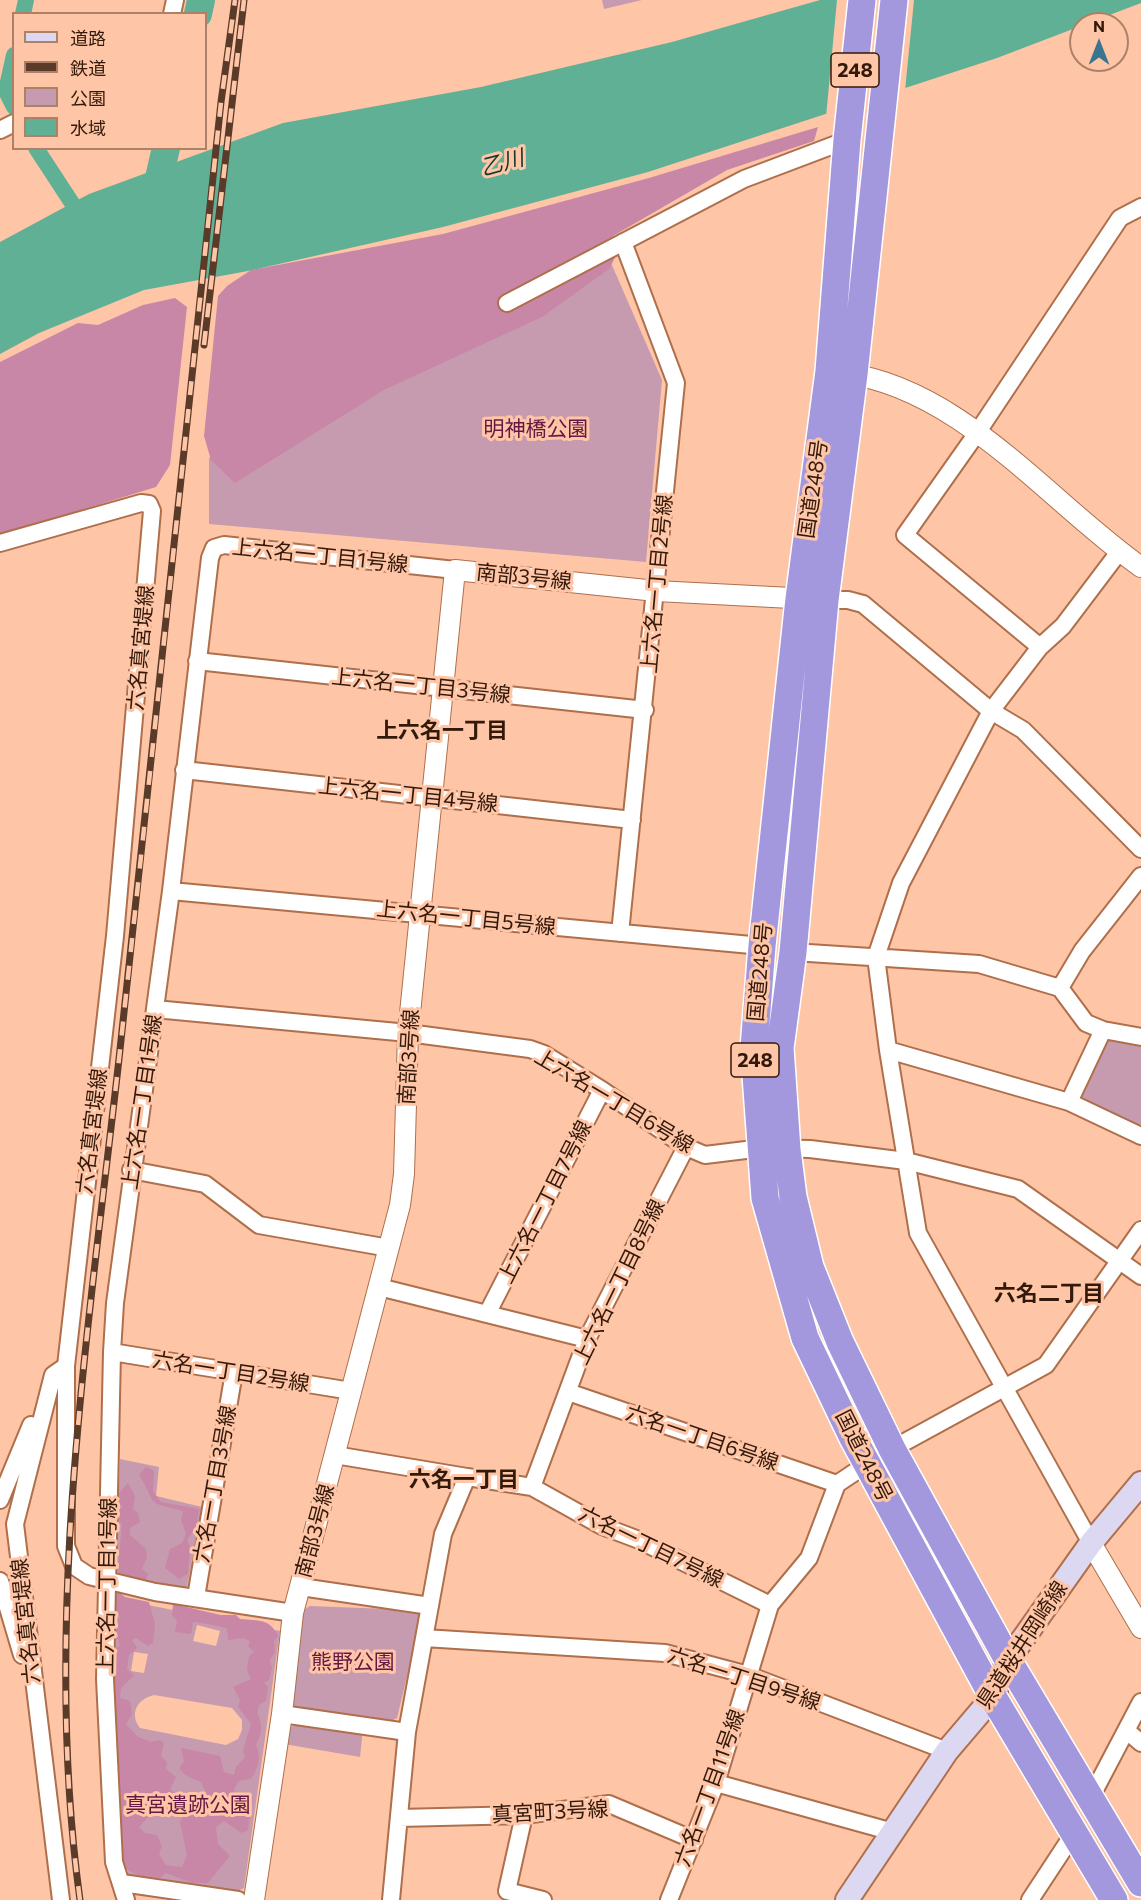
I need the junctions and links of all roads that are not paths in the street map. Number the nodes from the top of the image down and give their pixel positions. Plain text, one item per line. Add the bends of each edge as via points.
1 (862, 0) edge
2 (894, 0) edge
3 (847, 140) junction
4 (1141, 207) edge
5 (623, 242) junction
6 (507, 303) dead end
7 (841, 373) junction
8 (977, 433) junction
9 (0, 543) edge
10 (1119, 552) junction
11 (1141, 567) edge
12 (455, 570) junction
13 (656, 591) junction
14 (812, 599) junction
15 (1040, 647) junction
16 (196, 661) junction
17 (445, 688) junction
18 (645, 710) junction
19 (991, 711) junction
20 (184, 770) junction
21 (431, 798) junction
22 (632, 820) junction
23 (1141, 849) edge
24 (1141, 876) edge
25 (171, 891) junction
26 (420, 912) junction
27 (620, 933) junction
28 (762, 946) junction
29 (793, 952) junction
30 (876, 957) junction
31 (1060, 988) junction
32 (155, 1009) junction
33 (1103, 1030) junction
34 (408, 1033) junction
35 (1141, 1037) edge
36 (888, 1050) junction
37 (602, 1090) junction
38 (1069, 1102) junction
39 (1141, 1136) edge
40 (686, 1147) junction
41 (774, 1149) junction
42 (906, 1161) junction
43 (131, 1170) junction
44 (1141, 1230) edge
45 (389, 1248) junction
46 (1119, 1261) junction
47 (1141, 1276) edge
48 (379, 1287) junction
49 (487, 1314) junction
50 (587, 1339) junction
51 (112, 1352) junction
52 (59, 1371) junction
53 (234, 1372) junction
54 (1005, 1388) junction
55 (351, 1391) junction
56 (568, 1392) junction
57 (892, 1449) junction
58 (335, 1455) junction
59 (867, 1464) junction
60 (466, 1477) junction
61 (1141, 1483) edge
62 (837, 1484) junction
63 (532, 1487) junction
64 (0, 1500) edge
65 (1090, 1543) junction
66 (0, 1581) edge
67 (107, 1581) junction
68 (301, 1587) junction
69 (196, 1597) junction
70 (770, 1605) junction
71 (430, 1606) junction
72 (292, 1613) junction
73 (1141, 1628) edge
74 (424, 1638) junction
75 (1008, 1660) junction
76 (748, 1675) junction
77 (34, 1694) junction
78 (993, 1697) junction
79 (1141, 1702) edge
80 (282, 1714) junction
81 (407, 1731) junction
82 (1127, 1731) junction
83 (1141, 1743) edge
84 (947, 1751) junction
85 (716, 1783) junction
86 (1090, 1799) junction
87 (524, 1815) junction
88 (399, 1818) junction
89 (893, 1832) junction
90 (1074, 1833) junction
91 (694, 1840) junction
92 (122, 1883) junction
93 (1141, 1883) edge
94 (61, 1900) edge
95 (126, 1900) edge
96 (238, 1900) edge
97 (254, 1900) edge
98 (390, 1900) edge
99 (543, 1900) edge
100 (669, 1900) edge
101 (847, 1900) edge
102 (1030, 1900) edge
103 (1114, 1900) edge

1 - 3 highway, 国道248号 / 248
2 - 7 highway, 国道248号 / 248 via 880,135
3 - 5 street via 744,179
3 - 7 highway, 国道248号 / 248
4 - 8 street via 1120,218
5 - 6 street
5 - 13 street, 上六名一丁目2号線 via 676,383
7 - 8 street via 908,389
7 - 14 highway, 国道248号 / 248
8 - 10 street
8 - 15 street via 905,535
9 - 52 street, 六名真宮堤線 via 141,503 149,504 152,512 115,936
10 - 11 street
10 - 15 street via 1063,626
12 - 13 street, 南部3号線
12 - 16 street, 上六名一丁目1号線 via 224,545 214,548
12 - 17 street, 南部3号線
13 - 14 street, 南部3号線
13 - 18 street, 上六名一丁目2号線
14 - 19 street via 863,604
14 - 28 highway, 国道248号 / 248
14 - 29 highway, 国道248号 / 248
15 - 19 street
16 - 17 street, 上六名一丁目3号線
16 - 20 street, 上六名一丁目1号線
17 - 18 street, 上六名一丁目3号線
17 - 21 street, 南部3号線
18 - 22 street, 上六名一丁目2号線
19 - 23 street via 1023,730
19 - 30 street via 901,883
20 - 21 street, 上六名一丁目4号線
20 - 25 street, 上六名一丁目1号線
21 - 22 street, 上六名一丁目4号線
21 - 26 street, 南部3号線
22 - 27 street, 上六名一丁目2号線
24 - 31 street via 1082,951
25 - 26 street, 上六名一丁目5号線
25 - 32 street, 上六名一丁目1号線
26 - 27 street, 上六名一丁目5号線
26 - 34 street, 南部3号線
27 - 28 street, 上六名一丁目5号線
28 - 41 highway, 国道248号 / 248 via 754,1047
29 - 30 street
29 - 41 highway, 国道248号 / 248 via 780,1048
30 - 31 street via 979,964
30 - 36 street
31 - 33 street via 1086,1023
32 - 34 street, 上六名一丁目6号線
32 - 43 street, 上六名一丁目1号線
33 - 35 street
33 - 38 street
34 - 37 street, 上六名一丁目6号線 via 530,1049
34 - 45 street, 南部3号線 via 404,1174
36 - 38 street
36 - 42 street
37 - 40 street, 上六名一丁目6号線
37 - 49 street, 上六名一丁目7号線
38 - 39 street
40 - 41 street, 上六名一丁目6号線 via 705,1155
40 - 50 street, 上六名一丁目8号線
41 - 42 street, 上六名一丁目6号線 via 810,1149
41 - 57 highway, 国道248号 / 248 via 793,1197 810,1267 840,1342
41 - 59 highway, 国道248号 / 248 via 765,1198 805,1338
42 - 46 street, 上六名一丁目6号線 via 1018,1189
42 - 54 street via 918,1233
43 - 45 street via 205,1184 259,1225
43 - 51 street, 上六名一丁目1号線
44 - 46 street
45 - 48 street, 南部3号線
46 - 47 street, 上六名一丁目6号線
46 - 54 street via 1046,1365
48 - 49 street
48 - 55 street, 南部3号線
49 - 50 street
50 - 56 street, 上六名一丁目8号線
51 - 53 street, 六名一丁目2号線
51 - 67 street, 上六名一丁目1号線
52 - 64 street
52 - 67 street via 66,1546 74,1566
52 - 77 street, 六名真宮堤線 via 15,1524
53 - 55 street, 六名一丁目2号線
53 - 69 street, 六名一丁目3号線
54 - 57 street
54 - 65 street
55 - 58 street, 南部3号線
56 - 62 street, 六名一丁目6号線
56 - 63 street, 上六名一丁目8号線
57 - 75 highway, 国道248号 / 248
58 - 60 street
58 - 68 street, 南部3号線
59 - 62 street
59 - 78 highway, 国道248号 / 248
60 - 63 street
60 - 71 street via 443,1534
61 - 65 main road, 県道桜井岡崎線
62 - 70 street via 809,1558
63 - 70 street, 六名一丁目7号線 via 602,1526 639,1540
65 - 73 street
65 - 75 main road, 県道桜井岡崎線
66 - 77 street
67 - 69 street
67 - 92 street, 上六名一丁目1号線 via 108,1768 114,1862
68 - 71 street
68 - 72 street, 南部3号線
69 - 72 street
70 - 76 street, 六名一丁目11号線
71 - 74 street
72 - 80 street, 南部3号線
74 - 76 street, 六名一丁目9号線 via 652,1650
74 - 81 street
75 - 78 main road, 県道桜井岡崎線
75 - 86 highway, 国道248号 / 248
76 - 84 street, 六名一丁目9号線
76 - 85 street, 六名一丁目11号線
77 - 94 street, 六名真宮堤線
78 - 84 main road, 県道桜井岡崎線
78 - 90 highway, 国道248号 / 248
79 - 82 street
80 - 81 street
80 - 97 street, 南部3号線
81 - 88 street
82 - 83 street
82 - 86 street
84 - 89 main road, 県道桜井岡崎線
85 - 89 street
85 - 91 street, 六名一丁目11号線
86 - 93 highway, 国道248号 / 248
87 - 88 street, 真宮町3号線
87 - 91 street, 真宮町3号線 via 609,1804
87 - 99 street via 507,1891
88 - 98 street
89 - 101 main road, 県道桜井岡崎線
90 - 102 street
90 - 103 highway, 国道248号 / 248
91 - 100 street, 六名一丁目11号線
92 - 95 street, 上六名一丁目1号線
92 - 96 street

